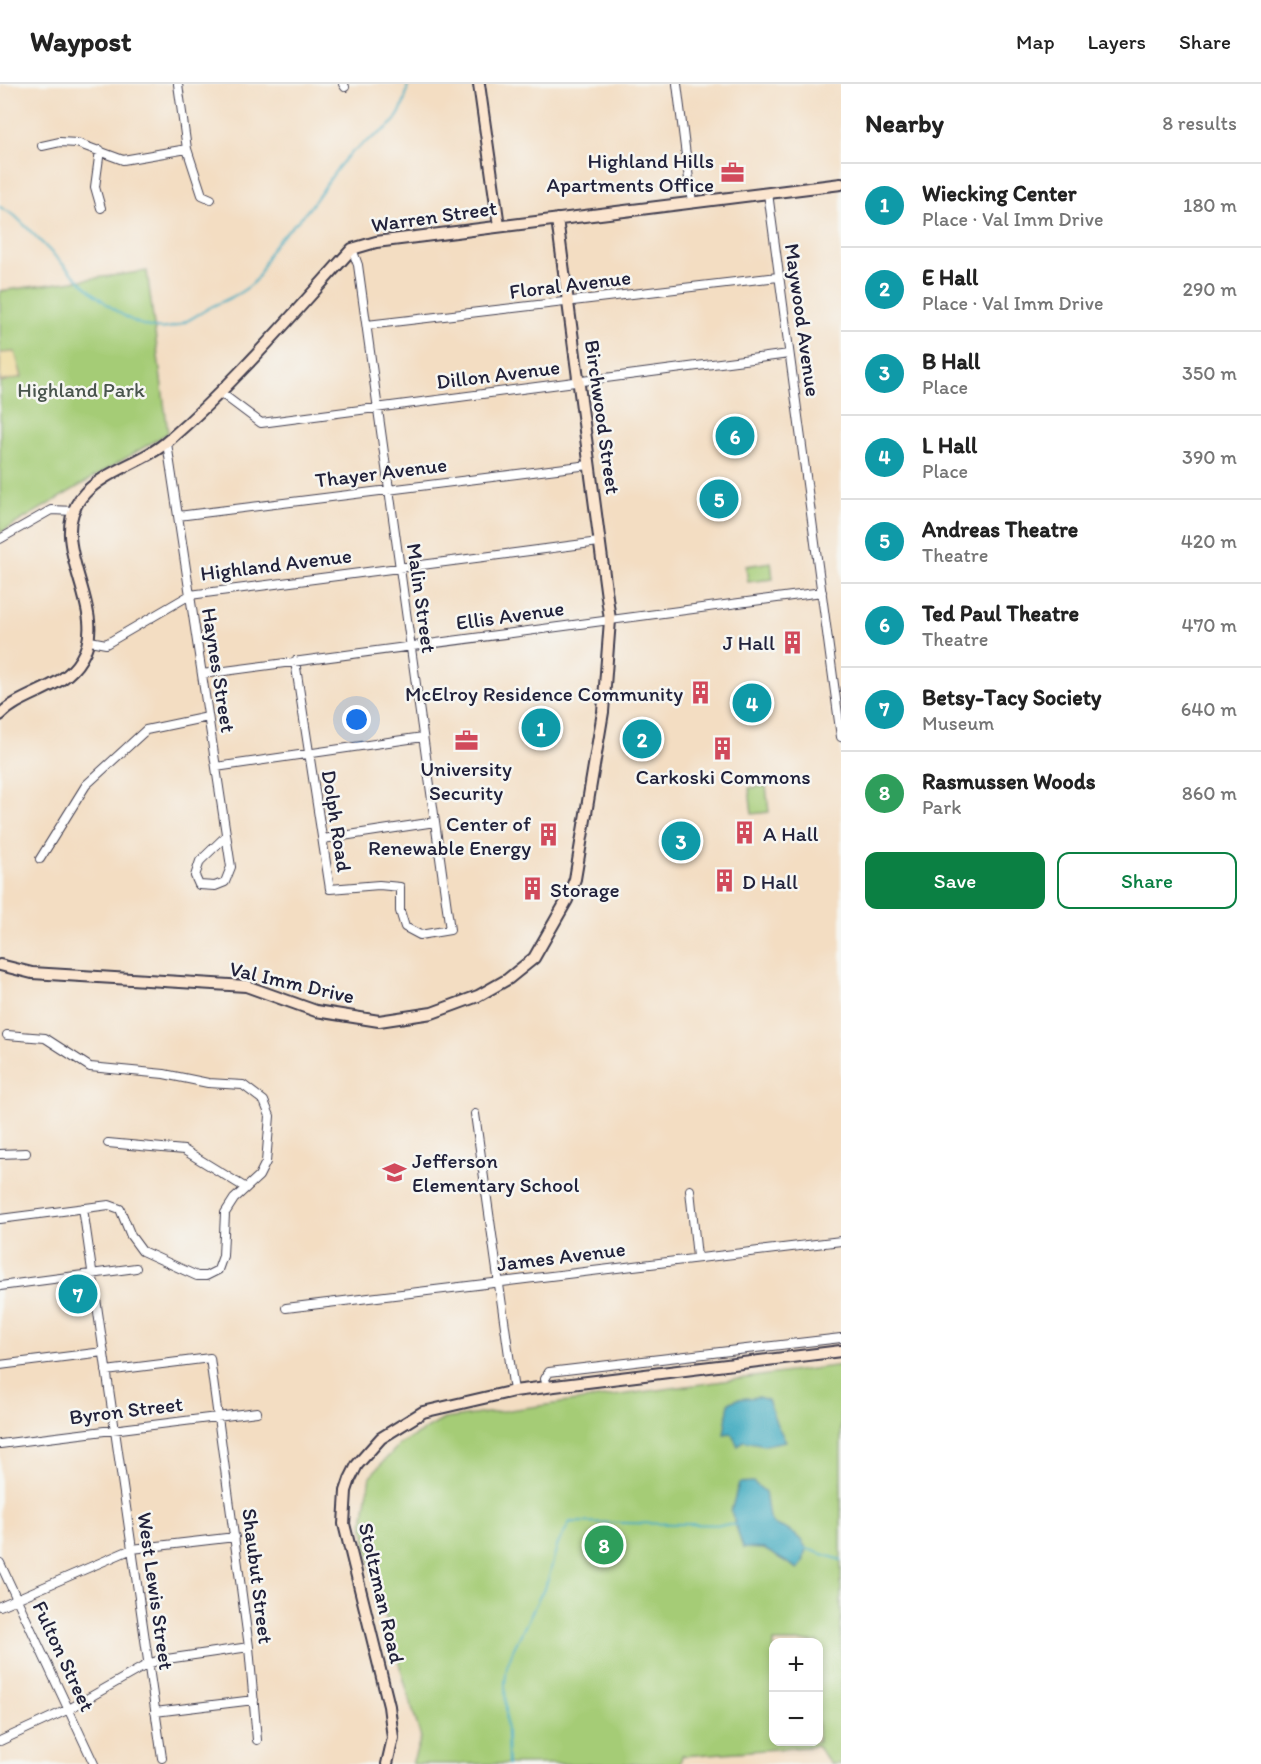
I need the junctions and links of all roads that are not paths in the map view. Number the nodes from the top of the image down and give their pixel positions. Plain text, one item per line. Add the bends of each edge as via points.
1 (178, 84) edge
2 (479, 84) edge
3 (678, 84) edge
4 (42, 146) dead end
5 (187, 149) junction
6 (100, 150) junction
7 (841, 184) edge
8 (768, 193) junction
9 (211, 199) dead end
10 (692, 203) junction
11 (101, 208) dead end
12 (557, 219) junction
13 (499, 226) junction
14 (352, 249) junction
15 (778, 277) junction
16 (568, 303) junction
17 (367, 325) junction
18 (789, 354) junction
19 (578, 381) junction
20 (221, 393) junction
21 (378, 408) junction
22 (167, 443) junction
23 (589, 465) junction
24 (389, 489) junction
25 (74, 511) junction
26 (178, 516) junction
27 (0, 539) edge
28 (599, 542) junction
29 (400, 567) junction
30 (822, 592) junction
31 (190, 595) junction
32 (610, 620) junction
33 (90, 641) junction
34 (411, 646) junction
35 (295, 661) junction
36 (202, 674) junction
37 (0, 715) edge
38 (208, 717) junction
39 (841, 736) edge
40 (423, 737) junction
41 (309, 754) junction
42 (216, 767) junction
43 (435, 822) junction
44 (226, 836) junction
45 (323, 839) junction
46 (40, 859) dead end
47 (427, 934) joint
48 (0, 965) edge
49 (7, 1035) dead end
50 (475, 1114) dead end
51 (108, 1143) dead end
52 (26, 1153) dead end
53 (0, 1154) edge
54 (246, 1188) junction
55 (690, 1190) dead end
56 (82, 1208) junction
57 (0, 1219) edge
58 (841, 1241) edge
59 (697, 1257) junction
60 (136, 1268) dead end
61 (92, 1274) junction
62 (498, 1281) junction
63 (0, 1286) edge
64 (286, 1308) dead end
65 (841, 1338) edge
66 (841, 1351) edge
67 (103, 1352) junction
68 (0, 1365) edge
69 (106, 1371) junction
70 (547, 1386) junction
71 (514, 1391) junction
72 (257, 1412) dead end
73 (219, 1416) junction
74 (114, 1430) junction
75 (0, 1444) edge
76 (235, 1536) junction
77 (132, 1549) junction
78 (0, 1563) edge
79 (17, 1598) junction
80 (0, 1606) edge
81 (249, 1647) junction
82 (148, 1665) junction
83 (254, 1700) junction
84 (69, 1709) junction
85 (155, 1712) junction
86 (257, 1740) dead end
87 (0, 1741) edge
88 (162, 1758) dead end
89 (94, 1764) edge
90 (387, 1764) edge

1 - 5 street
2 - 13 street
3 - 10 street
4 - 6 street via 77,143
5 - 6 street via 123,160
5 - 9 street via 202,195
6 - 11 street via 95,187
7 - 8 street, Warren Street
8 - 10 street, Warren Street
8 - 15 street, Maywood Avenue
10 - 12 street, Warren Street
12 - 13 street, Warren Street
12 - 16 street, Birchwood Street
13 - 14 street, Warren Street via 376,242
14 - 17 street, Malin Street
14 - 20 street, Warren Street
15 - 16 street, Floral Avenue
15 - 18 street, Maywood Avenue
16 - 17 street, Floral Avenue
16 - 19 street, Birchwood Street
17 - 21 street, Malin Street
18 - 19 street, Dillon Avenue
18 - 30 street, Maywood Avenue
19 - 21 street, Dillon Avenue
19 - 23 street, Birchwood Street
20 - 21 street, Dillon Avenue via 261,423
20 - 22 street, Warren Street
21 - 24 street, Malin Street
22 - 25 street, Warren Street via 108,477 85,494
22 - 26 street, Haynes Street
23 - 24 street, Thayer Avenue
23 - 28 street, Birchwood Street
24 - 26 street, Thayer Avenue
24 - 29 street, Malin Street
25 - 27 street via 51,510
25 - 33 street via 71,535 89,617
26 - 31 street, Haynes Street
28 - 29 street, Highland Avenue
28 - 32 street, Birchwood Street
29 - 31 street, Highland Avenue
29 - 34 street, Malin Street
30 - 32 street, Ellis Avenue
30 - 39 street, Maywood Avenue
31 - 33 street, Highland Avenue via 106,644
31 - 36 street, Haynes Street
32 - 34 street, Ellis Avenue
32 - 48 street, Val Imm Drive via 603,712 575,879 534,958 508,979 432,1013 379,1021 316,1011 246,986 32,973
33 - 37 street via 67,677 20,700
34 - 35 street, Ellis Avenue
34 - 40 street, Malin Street
35 - 36 street, Ellis Avenue
35 - 41 street, Dolph Road
36 - 38 street, Haynes Street
38 - 42 street, Haynes Street
38 - 46 street via 146,729 86,785
40 - 41 street
40 - 43 street, Malin Street
41 - 42 street
41 - 45 street, Dolph Road
42 - 44 street, Haynes Street
43 - 45 street
43 - 47 street, Malin Street via 450,930
44 - 44 street, Haynes Street via 200,861 195,876 199,885 225,882 231,867
45 - 47 street, Dolph Road via 330,889 400,887 405,927 420,935
49 - 54 street via 45,1038 80,1062 104,1071 164,1074 251,1089 268,1108 270,1126 264,1169
50 - 62 street
51 - 54 street via 184,1150
52 - 53 street
54 - 56 street via 225,1213 221,1264 206,1276 175,1268 142,1251 120,1209 109,1205
55 - 59 street
56 - 57 street
56 - 61 street, West Lewis Street
58 - 59 street, James Avenue
59 - 62 street, James Avenue
60 - 61 street
61 - 63 street
61 - 67 street, West Lewis Street
62 - 64 street, James Avenue
62 - 71 street
65 - 70 street via 549,1372
66 - 70 street, Stoltzman Road
67 - 68 street
67 - 69 street, West Lewis Street
69 - 73 street, Shaubut Street via 210,1358
69 - 74 street, West Lewis Street
70 - 71 street, Stoltzman Road
71 - 90 street, Stoltzman Road via 423,1412 381,1438 350,1479 344,1524 391,1715 393,1738
72 - 73 street, Byron Street
73 - 74 street, Byron Street
73 - 76 street, Shaubut Street
74 - 75 street, Byron Street
74 - 77 street, West Lewis Street
76 - 77 street
76 - 81 street, Shaubut Street
77 - 79 street
77 - 82 street, West Lewis Street
78 - 79 street, Fulton Street
79 - 80 street
79 - 84 street, Fulton Street
81 - 82 street
81 - 83 street, Shaubut Street
82 - 84 street
82 - 85 street, West Lewis Street
83 - 85 street
83 - 86 street, Shaubut Street
84 - 87 street
84 - 89 street, Fulton Street
85 - 88 street, West Lewis Street

